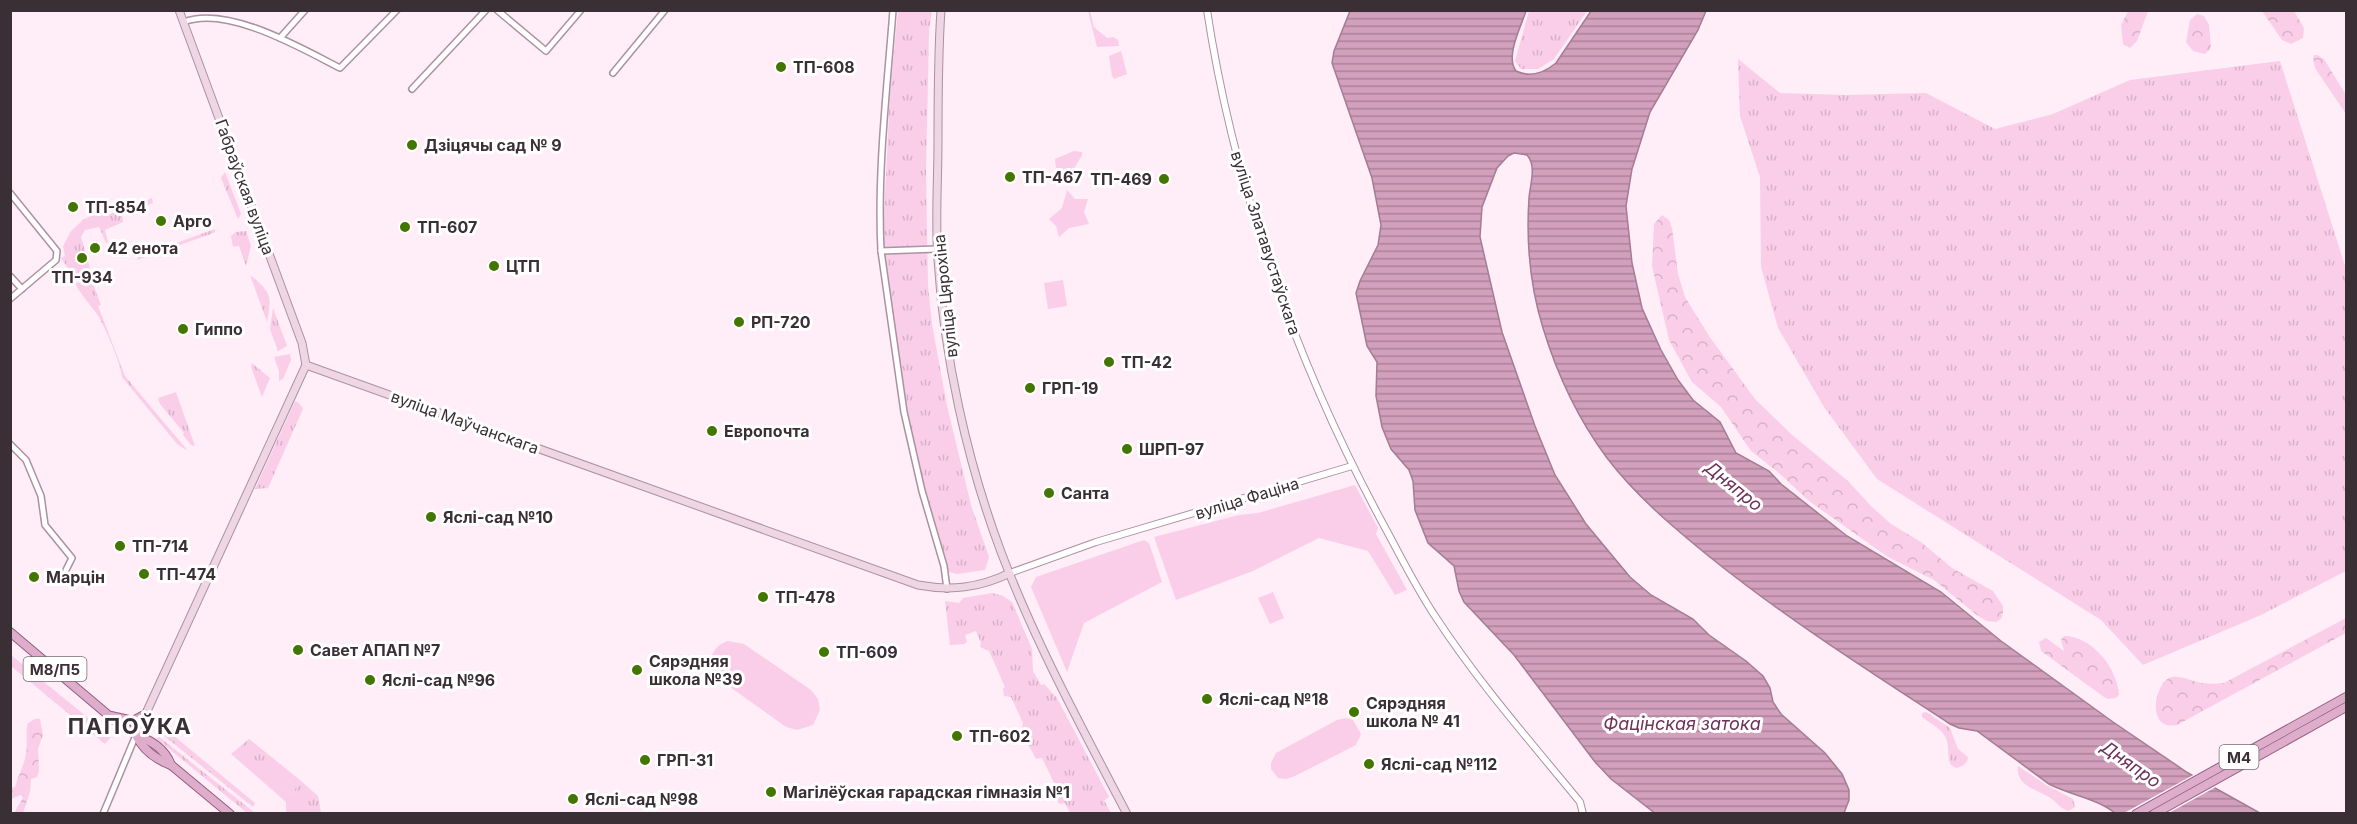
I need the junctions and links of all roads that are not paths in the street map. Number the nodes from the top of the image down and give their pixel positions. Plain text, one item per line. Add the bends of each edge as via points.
1 (179, 10) edge
2 (305, 10) edge
3 (397, 10) edge
4 (486, 10) edge
5 (497, 10) edge
6 (581, 10) edge
7 (893, 10) edge
8 (941, 10) edge
9 (1206, 10) edge
10 (662, 11) edge
11 (184, 22) junction
12 (280, 38) junction
13 (613, 73) dead end
14 (412, 88) dead end
15 (10, 193) edge
16 (937, 249) junction
17 (881, 251) junction
18 (10, 276) edge
19 (22, 289) junction
20 (10, 299) edge
21 (306, 365) junction
22 (10, 444) edge
23 (1352, 466) junction
24 (66, 570) dead end
25 (1010, 573) junction
26 (947, 588) junction
27 (10, 632) edge
28 (2345, 703) edge
29 (146, 714) junction
30 (110, 716) junction
31 (136, 735) junction
32 (103, 813) edge
33 (230, 813) edge
34 (1127, 813) edge
35 (1583, 813) edge
36 (2136, 813) edge
37 (2154, 813) edge

1 - 11 main road, Габраўская вуліца
2 - 12 street
3 - 12 street via 340,68
4 - 14 street
5 - 6 street via 546,51
7 - 17 street
8 - 16 main road, вуліца Цярохіна
9 - 23 street, вуліца Златавустаўскага via 1226,110 1284,308
10 - 13 street
11 - 12 street via 219,18
11 - 21 main road, Габраўская вуліца via 298,332
15 - 19 street via 57,251 56,260
16 - 17 street
16 - 25 main road, вуліца Цярохіна via 943,312 965,436
17 - 26 street via 904,412
18 - 19 street
19 - 20 street
21 - 26 main road, вуліца Маўчанскага via 918,585
21 - 29 main road
22 - 24 street via 26,460 41,496 45,525 72,558
23 - 25 street, вуліца Фаціна via 1096,542
23 - 35 street via 1435,617 1500,707 1580,802
25 - 26 main road, вуліца Маўчанскага via 987,584
25 - 34 main road via 1052,670
27 - 30 main road, М8/П5
28 - 36 main road, М4
28 - 37 main road, М4
29 - 30 main road via 134,721
29 - 31 main road
30 - 31 main road, М8/П5
31 - 32 street
31 - 33 main road, М8/П5 via 152,741 171,765

